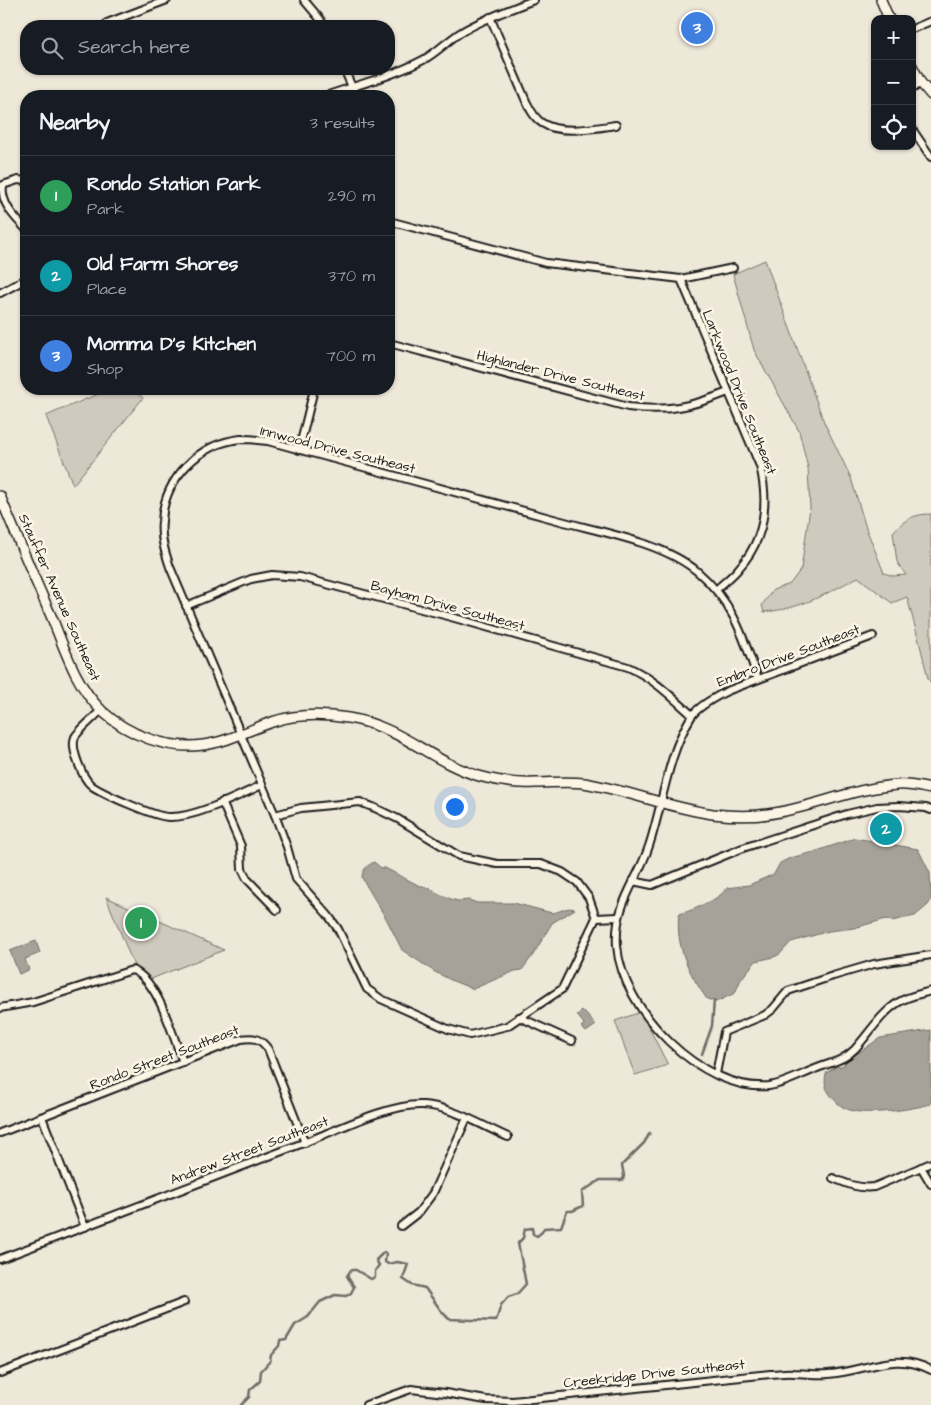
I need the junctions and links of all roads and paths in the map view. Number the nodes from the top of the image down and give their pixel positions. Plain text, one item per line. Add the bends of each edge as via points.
1 (167, 0) edge
2 (304, 0) edge
3 (534, 0) edge
4 (881, 0) edge
5 (887, 15) edge
6 (490, 17) junction
7 (112, 20) edge
8 (321, 20) edge
9 (931, 20) edge
10 (916, 27) edge
11 (395, 72) edge
12 (916, 74) edge
13 (347, 75) edge
14 (386, 75) edge
15 (921, 83) junction
16 (916, 86) edge
17 (352, 87) junction
18 (343, 90) edge
19 (353, 90) edge
20 (931, 95) edge
21 (616, 125) dead end
22 (916, 135) edge
23 (931, 157) edge
24 (20, 180) edge
25 (20, 223) edge
26 (395, 223) edge
27 (733, 268) dead end
28 (681, 279) junction
29 (20, 282) edge
30 (0, 294) edge
31 (395, 344) edge
32 (728, 392) junction
33 (313, 395) edge
34 (299, 450) junction
35 (0, 496) edge
36 (717, 590) junction
37 (186, 606) junction
38 (873, 636) dead end
39 (758, 678) junction
40 (101, 710) junction
41 (692, 715) junction
42 (240, 734) junction
43 (262, 785) junction
44 (931, 789) edge
45 (222, 802) junction
46 (661, 803) junction
47 (931, 810) edge
48 (275, 815) junction
49 (633, 881) junction
50 (277, 910) dead end
51 (618, 917) junction
52 (596, 918) junction
53 (931, 955) edge
54 (931, 991) edge
55 (0, 1008) edge
56 (519, 1018) junction
57 (572, 1041) dead end
58 (183, 1062) junction
59 (716, 1074) junction
60 (42, 1117) junction
61 (466, 1118) junction
62 (0, 1133) edge
63 (508, 1137) dead end
64 (304, 1143) junction
65 (931, 1163) edge
66 (921, 1167) junction
67 (832, 1178) dead end
68 (931, 1184) edge
69 (401, 1226) dead end
70 (86, 1227) junction
71 (0, 1259) edge
72 (184, 1302) dead end
73 (931, 1370) edge
74 (0, 1373) edge
75 (381, 1403) edge
76 (366, 1405) edge

1 - 7 street
2 - 8 street
3 - 6 street
4 - 5 street
6 - 11 street via 449,40 423,60
6 - 21 street via 532,114 542,123 552,128 568,129
9 - 10 street
12 - 15 street
13 - 17 street
14 - 17 street
15 - 16 street
15 - 20 street
17 - 18 street
17 - 19 street
22 - 23 street
24 - 25 street via 3,185 1,191 4,202
26 - 28 street via 546,263
27 - 28 street
28 - 32 street, Larkwood Drive Southeast
29 - 30 street
31 - 32 street, Highlander Drive Southeast via 628,407 653,410 680,408
32 - 36 street, Larkwood Drive Southeast via 760,466 766,494 761,532 754,547 740,568
33 - 34 street
34 - 36 street, Innwood Drive Southeast via 661,550 684,561
34 - 37 street, Innwood Drive Southeast via 268,441 242,439 210,449 181,471 167,495 161,522 164,550
35 - 40 street, Stauffer Avenue Southeast via 75,672
36 - 39 street, Innwood Drive Southeast via 739,628
37 - 41 street, Bayham Drive Southeast via 251,579 272,575 300,577 628,667 658,684
37 - 42 street, Innwood Drive Southeast
38 - 39 street, Embro Drive Southeast
39 - 41 street, Embro Drive Southeast via 718,696
40 - 42 street, Stauffer Avenue Southeast via 136,734 163,744 203,745
40 - 45 street via 75,737 76,756 86,780 92,785 164,817 189,814
41 - 46 street, Embro Drive Southeast via 675,752
42 - 43 street, Innwood Drive Southeast
42 - 46 street, Stauffer Avenue Southeast via 274,721 301,716 350,718 388,729 457,768 483,777 510,782 580,783
43 - 45 street
43 - 48 street, Innwood Drive Southeast
44 - 46 street, Stauffer Avenue Southeast via 900,785 866,789 767,815 713,814
45 - 50 street via 241,846 242,870 246,879
46 - 49 street, Embro Drive Southeast via 649,845
47 - 49 street via 877,807 847,814 743,848 652,885
48 - 52 street via 301,808 360,802 398,819 459,856 496,864 541,864 562,872 578,882
48 - 56 street, Innwood Drive Southeast via 296,879 338,929 367,989 381,999 448,1029 470,1035 507,1026
49 - 51 street, Embro Drive Southeast
51 - 52 street
51 - 59 street, Embro Drive Southeast via 619,958 637,1003 676,1049
52 - 56 street, Innwood Drive Southeast via 562,989
53 - 59 street via 874,964 788,991 765,1015 724,1032
54 - 59 street, Embro Drive Southeast via 891,1008 843,1058 789,1080 770,1086 756,1086
55 - 58 street via 41,1000 132,970 140,973 158,998
56 - 57 street
58 - 60 street, Rondo Street Southeast
58 - 64 street, Rondo Street Southeast via 241,1039 254,1037 262,1041 268,1049
60 - 62 street, Rondo Street Southeast
60 - 70 street
61 - 63 street, Andrew Street Southeast
61 - 64 street, Andrew Street Southeast via 437,1106 406,1105
61 - 69 street via 432,1193 419,1212
64 - 70 street, Andrew Street Southeast
65 - 66 street
66 - 67 street via 874,1187 849,1186
66 - 68 street
70 - 71 street, Andrew Street Southeast
72 - 74 street
73 - 75 street, Creekridge Drive Southeast via 897,1360 843,1373 808,1375 793,1372 513,1401 411,1389
75 - 76 street, Creekridge Drive Southeast

